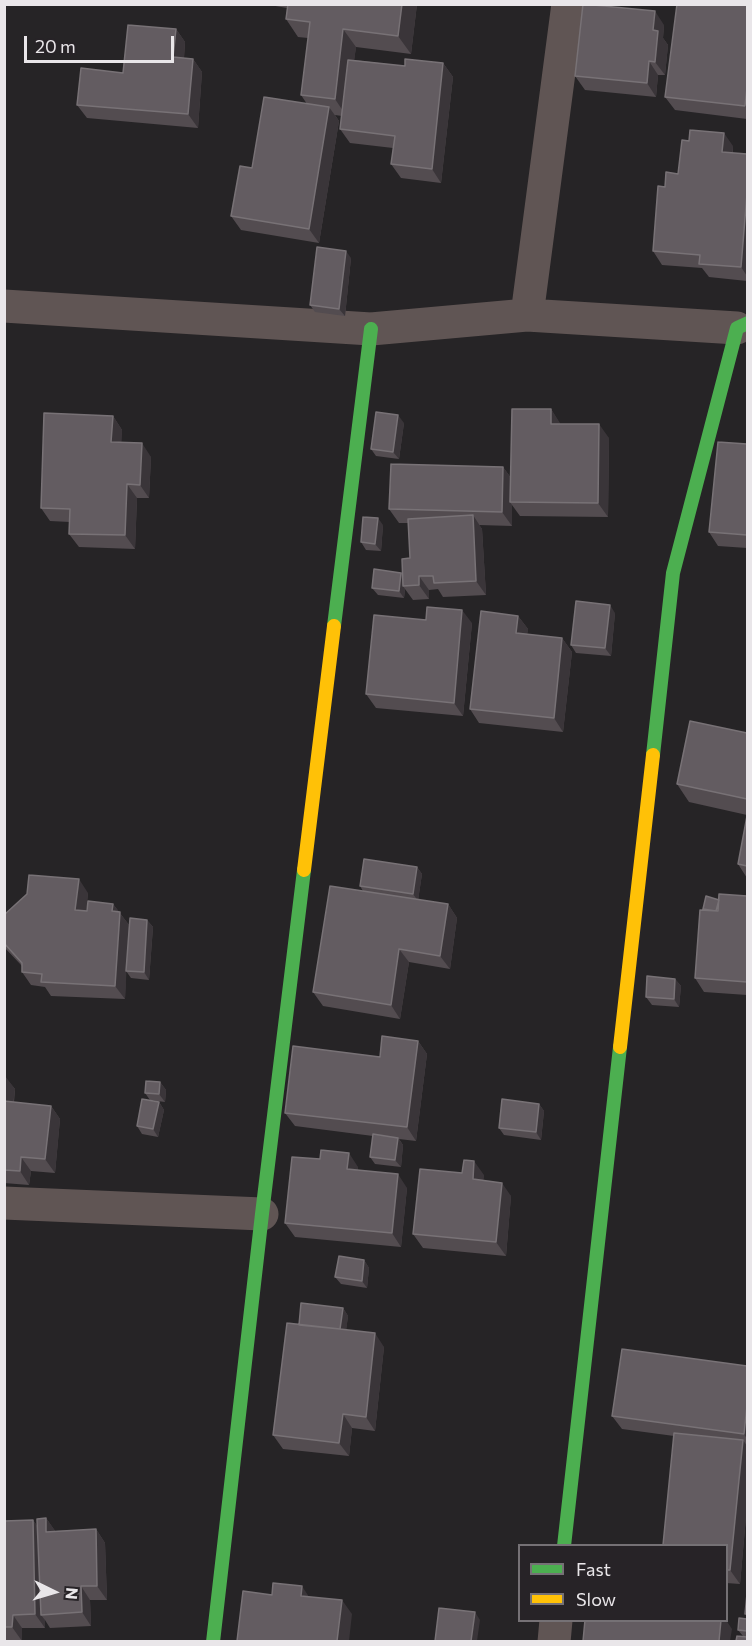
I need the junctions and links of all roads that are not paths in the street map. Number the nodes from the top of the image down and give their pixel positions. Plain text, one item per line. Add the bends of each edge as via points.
1 (568, 4) edge
2 (4, 306) edge
3 (527, 315) junction
4 (742, 326) edge
5 (371, 329) junction
6 (4, 1203) edge
7 (262, 1214) junction
8 (564, 1544) edge
9 (556, 1622) edge
10 (213, 1641) edge
11 (554, 1641) edge

1 - 3 street
2 - 5 street
3 - 4 street
3 - 5 street
4 - 8 street via 673,573
5 - 7 street
6 - 7 street
7 - 10 street
9 - 11 street

